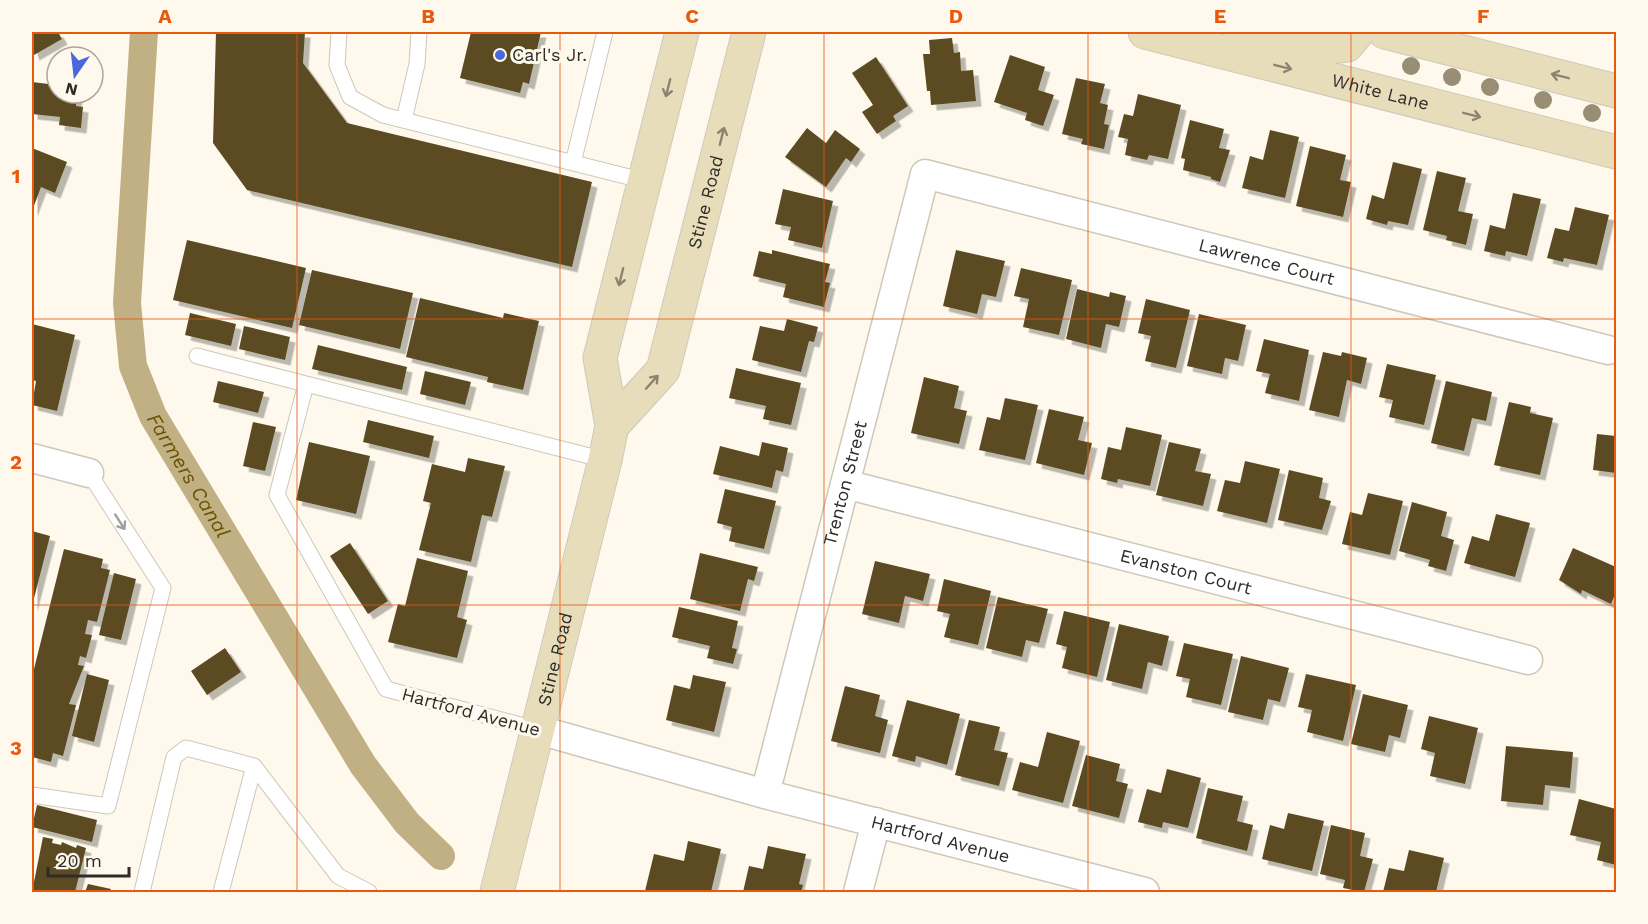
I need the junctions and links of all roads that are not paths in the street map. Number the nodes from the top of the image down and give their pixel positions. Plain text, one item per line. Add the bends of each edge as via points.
1 (339, 32) edge
2 (419, 32) edge
3 (605, 32) edge
4 (682, 32) edge
5 (749, 32) edge
6 (1148, 32) edge
7 (1358, 32) edge
8 (1385, 32) edge
9 (1617, 91) edge
10 (404, 120) junction
11 (1617, 152) edge
12 (573, 163) junction
13 (925, 174) joint
14 (645, 181) junction
15 (1608, 350) dead end
16 (197, 356) dead end
17 (306, 384) junction
18 (612, 426) junction
19 (32, 458) edge
20 (605, 460) junction
21 (89, 473) joint
22 (845, 484) junction
23 (1528, 660) dead end
24 (539, 730) junction
25 (254, 766) junction
26 (765, 794) junction
27 (32, 795) edge
28 (876, 822) junction
29 (142, 892) edge
30 (221, 892) edge
31 (369, 892) edge
32 (497, 892) edge
33 (858, 892) edge
34 (1145, 892) edge

1 - 10 lane via 337,65 350,97 383,115
2 - 10 lane via 417,64
3 - 12 lane
4 -> 14 main road, Stine Road
18 -> 5 main road, Stine Road via 663,370
6 - 7 main road via 1330,47 1347,45
6 -> 11 main road, White Lane
9 -> 8 main road
10 - 12 lane
12 - 14 lane
13 - 15 street, Lawrence Court
13 - 22 street, Trenton Street
14 -> 18 main road, Stine Road via 600,358
16 - 17 lane
17 - 20 lane
17 - 24 lane, Hartford Avenue via 277,495 386,689
18 - 20 main road, Stine Road
19 - 21 street
20 - 24 main road, Stine Road
21 -> 27 lane via 163,588 108,806
22 - 23 street, Evanston Court
22 - 26 street, Trenton Street
24 - 26 street, Hartford Avenue
24 - 32 main road, Stine Road
25 - 29 lane via 195,749 178,752
25 - 30 lane
25 - 31 lane via 338,876
26 - 28 street, Hartford Avenue
28 - 33 street
28 - 34 street, Hartford Avenue

